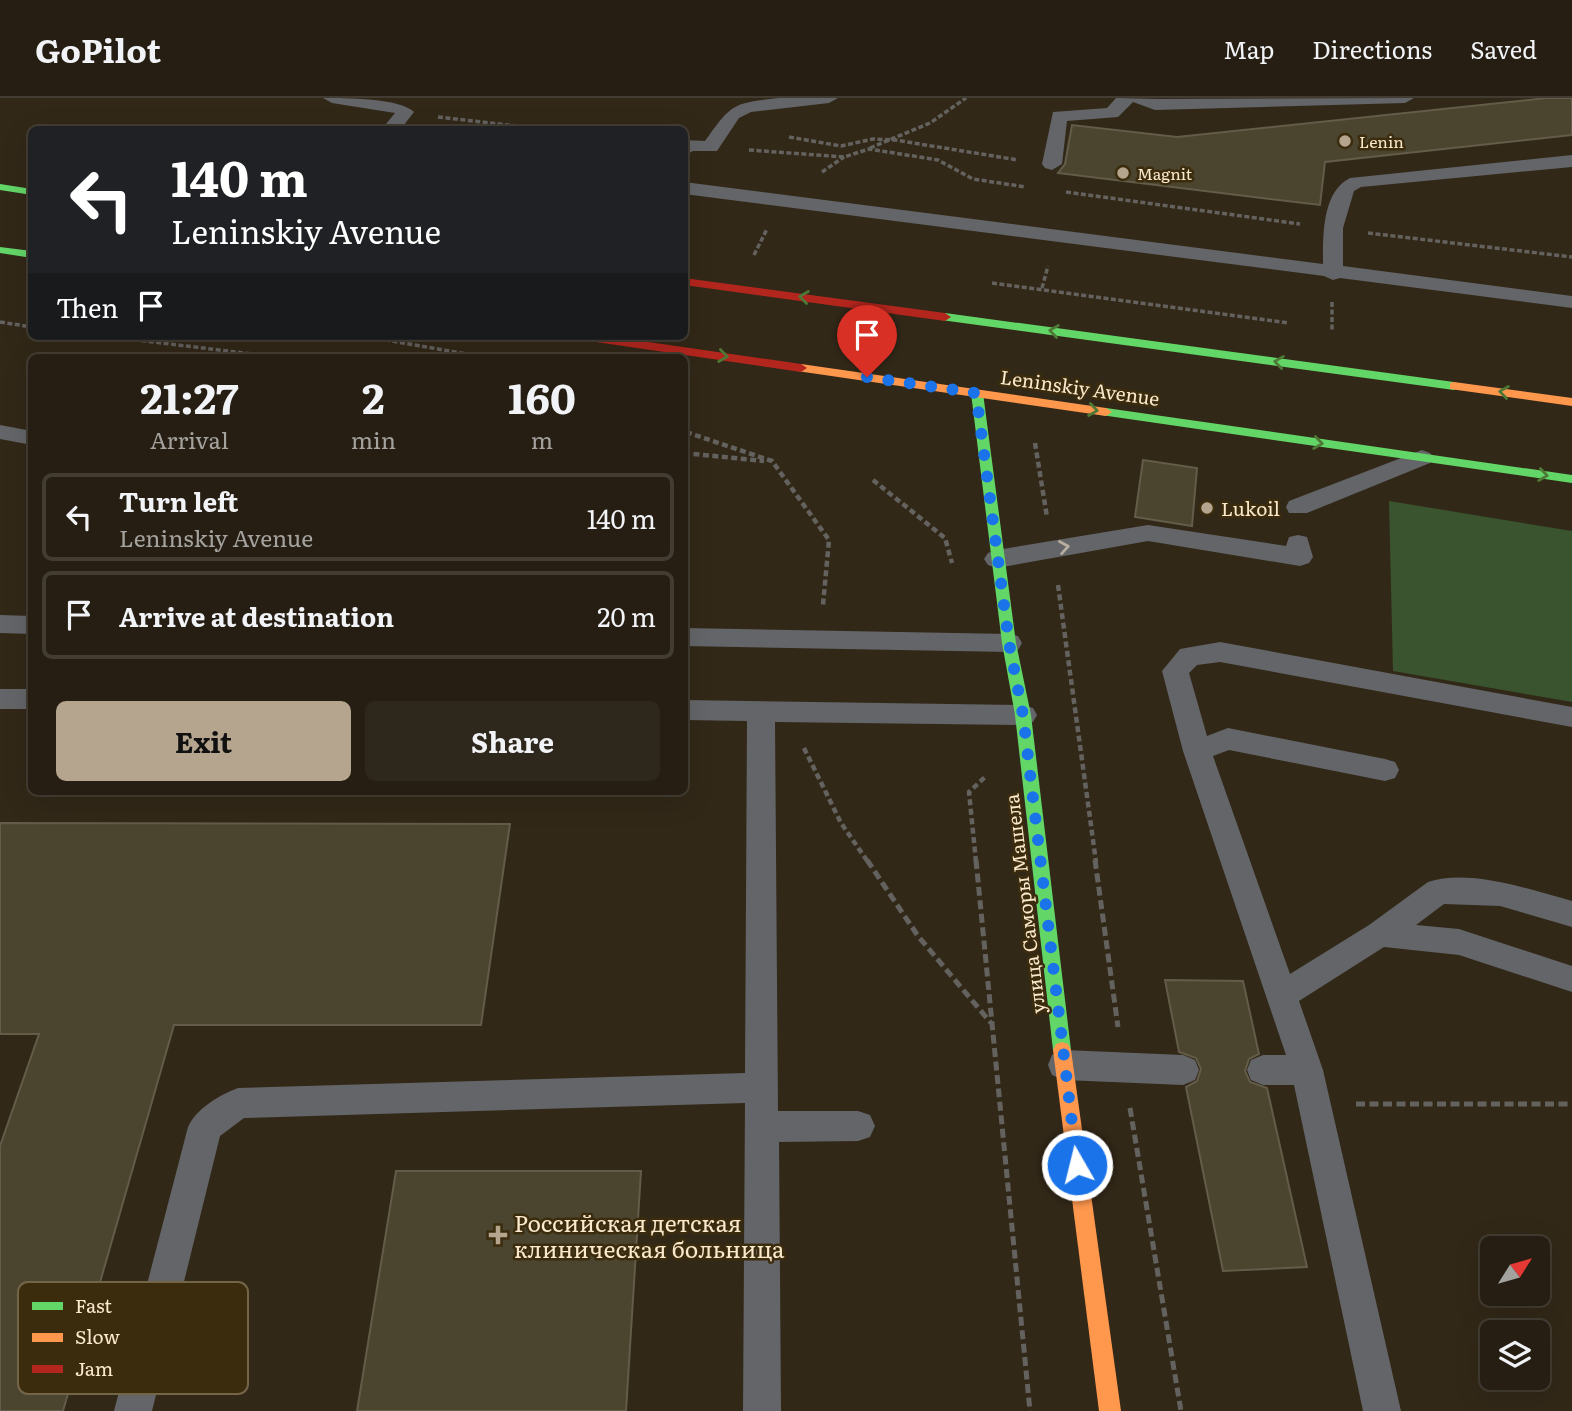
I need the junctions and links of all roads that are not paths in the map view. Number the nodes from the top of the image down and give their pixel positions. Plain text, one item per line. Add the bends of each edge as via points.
1 (334, 98) edge
2 (829, 98) edge
3 (1126, 98) edge
4 (1139, 98) edge
5 (1405, 98) edge
6 (394, 126) edge
7 (688, 145) edge
8 (1572, 161) edge
9 (1052, 164) road end
10 (0, 187) edge
11 (688, 189) edge
12 (28, 191) edge
13 (0, 250) edge
14 (28, 254) edge
15 (1333, 274) junction
16 (688, 282) edge
17 (1572, 302) edge
18 (610, 340) edge
19 (976, 393) junction
20 (1572, 402) edge
21 (0, 432) edge
22 (28, 437) edge
23 (1422, 458) junction
24 (1572, 479) edge
25 (1298, 508) dead end
26 (1298, 543) dead end
27 (997, 559) junction
28 (0, 624) edge
29 (28, 625) edge
30 (688, 637) edge
31 (1009, 643) junction
32 (0, 699) edge
33 (28, 699) edge
34 (688, 710) edge
35 (761, 712) junction
36 (1023, 715) junction
37 (1572, 717) edge
38 (1197, 751) junction
39 (1384, 769) dead end
40 (1572, 915) edge
41 (1380, 934) junction
42 (1572, 979) edge
43 (1281, 996) junction
44 (1064, 1065) junction
45 (1183, 1070) dead end
46 (1263, 1070) dead end
47 (1310, 1087) junction
48 (761, 1088) junction
49 (858, 1126) dead end
50 (761, 1127) junction
51 (166, 1282) edge
52 (137, 1394) edge
53 (133, 1411) edge
54 (762, 1411) edge
55 (1110, 1411) edge
56 (1382, 1411) edge

1 - 6 lane via 401,108 405,113
2 - 7 lane via 747,107 733,114 710,147
3 - 9 lane via 1112,113 1059,116
4 - 5 lane via 1155,105
8 - 15 lane via 1357,182 1345,188 1333,228
10 - 12 main road
11 - 15 lane
13 - 14 main road
15 - 17 lane
20 -> 16 main road
18 -> 19 main road, Leninskiy Avenue
19 -> 23 main road, Leninskiy Avenue
19 - 27 main road, улица Саморы Машела
21 - 22 lane
23 -> 24 main road, Leninskiy Avenue
23 - 25 lane
27 -> 26 lane via 1148,533 1300,557
27 - 31 main road, улица Саморы Машела
28 - 29 lane
30 - 31 lane
31 - 36 main road, улица Саморы Машела
32 - 33 lane
34 - 35 lane
35 - 36 lane
35 - 48 lane
36 - 44 main road, улица Саморы Машела
37 - 38 lane via 1220,652 1189,656 1175,671
38 - 39 lane via 1228,739
38 - 43 lane
40 - 41 lane via 1500,894 1440,891
41 - 42 lane via 1459,942
41 - 43 lane
43 - 47 lane
44 - 45 lane
44 - 55 main road, улица Саморы Машела
46 - 47 lane
47 - 56 lane
48 - 50 lane
48 - 51 lane via 238,1103 205,1127
49 - 50 lane
50 - 54 lane
52 - 53 lane

